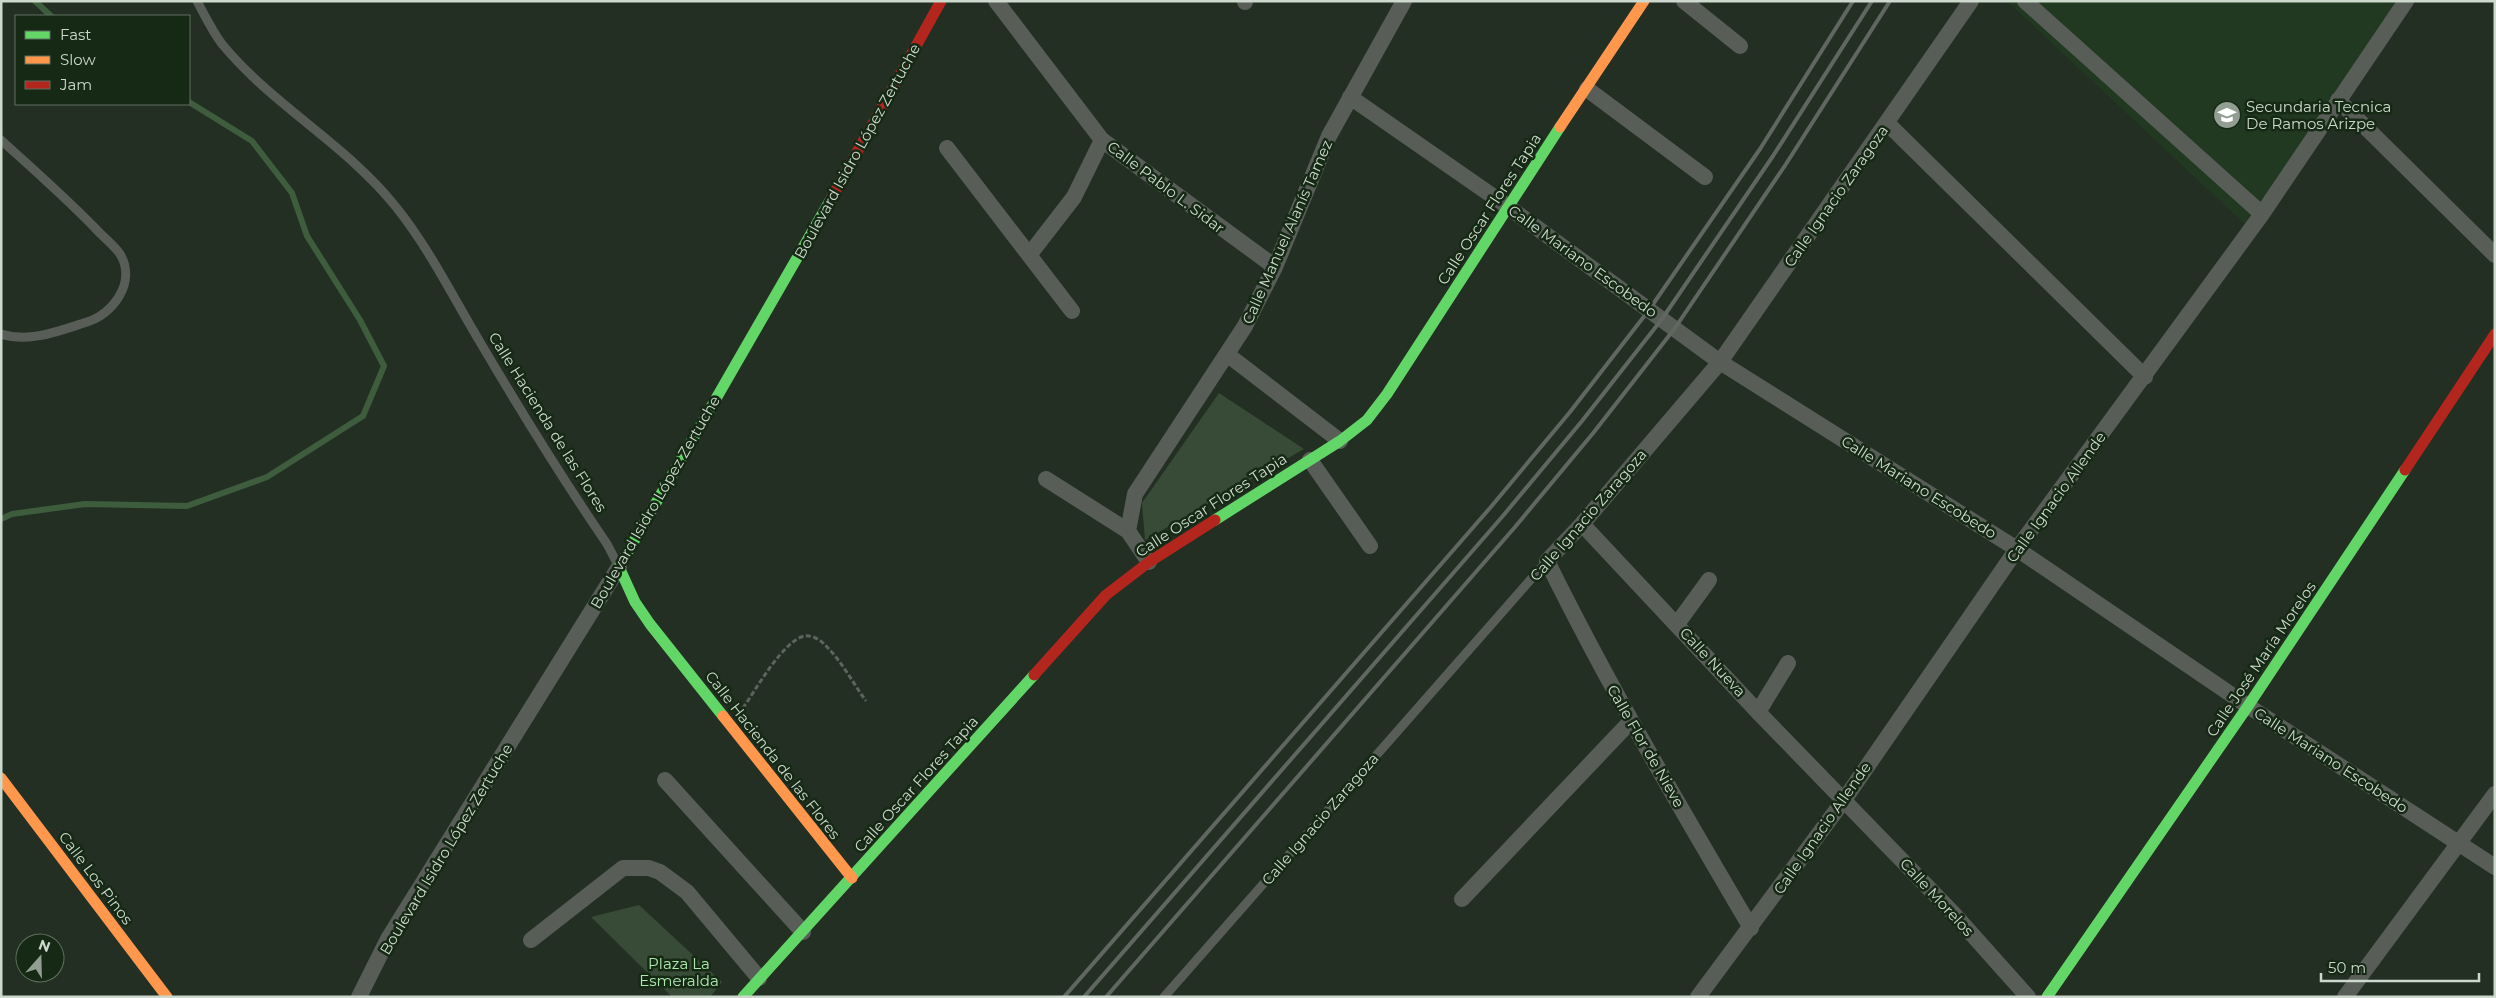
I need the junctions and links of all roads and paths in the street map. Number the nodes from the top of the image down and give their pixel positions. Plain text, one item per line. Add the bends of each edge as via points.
1 (198, 1) edge
2 (941, 1) edge
3 (996, 1) edge
4 (1404, 1) edge
5 (1644, 1) edge
6 (1684, 1) edge
7 (1971, 1) edge
8 (2026, 1) edge
9 (2406, 1) edge
10 (1740, 46) dead end
11 (1587, 89) junction
12 (1350, 97) junction
13 (2338, 100) junction
14 (1888, 123) junction
15 (1, 140) edge
16 (1102, 140) junction
17 (947, 148) dead end
18 (1705, 177) dead end
19 (1507, 206) junction
20 (2262, 214) junction
21 (1030, 254) junction
22 (2495, 255) edge
23 (1274, 267) junction
24 (1072, 311) dead end
25 (1, 334) edge
26 (2495, 334) edge
27 (1228, 355) junction
28 (1720, 362) junction
29 (2144, 377) junction
30 (1340, 441) junction
31 (1310, 460) junction
32 (1046, 479) dead end
33 (1582, 524) junction
34 (1128, 531) junction
35 (1370, 546) dead end
36 (2017, 549) junction
37 (1547, 561) junction
38 (1149, 562) junction
39 (619, 567) junction
40 (1709, 580) dead end
41 (1677, 624) junction
42 (1788, 663) dead end
43 (866, 701) dead end
44 (2248, 706) junction
45 (1758, 712) junction
46 (1630, 721) junction
47 (731, 725) junction
48 (1, 778) edge
49 (665, 780) dead end
50 (2495, 794) edge
51 (1844, 800) junction
52 (2459, 844) junction
53 (2495, 867) edge
54 (852, 878) junction
55 (1462, 899) dead end
56 (1751, 928) junction
57 (803, 932) junction
58 (531, 940) dead end
59 (760, 978) junction
60 (1704, 995) edge
61 (2349, 995) edge
62 (167, 997) edge
63 (359, 997) edge
64 (743, 997) edge
65 (1164, 997) edge
66 (2028, 997) edge
67 (2047, 997) edge

1 - 39 lane, Calle Hacienda de las Flores via 210,26 240,64 286,107 341,151 395,206 425,249
2 - 39 street, Boulevard Isidro López Zertuche
3 - 16 street, Calle Pablo L. Sidar
4 - 12 street, Calle Manuel Alanís Tamez
5 - 11 street, Calle Oscar Flores Tapia
6 - 10 street
7 - 14 street, Calle Ignacio Zaragoza
8 - 20 street
9 - 13 street, Calle Ignacio Allende
11 - 18 street
11 - 19 street, Calle Oscar Flores Tapia
12 - 19 street, Calle Mariano Escobedo
12 - 23 street, Calle Manuel Alanís Tamez via 1308,184
13 - 20 street, Calle Ignacio Allende
13 - 22 street
14 - 28 street, Calle Ignacio Zaragoza
14 - 29 street
15 - 25 lane via 81,213 120,255 126,278 118,300 100,318 48,334 23,338
16 - 21 street via 1074,196
16 - 23 street, Calle Pablo L. Sidar
17 - 21 street
19 - 28 street, Calle Mariano Escobedo
19 - 30 street, Calle Oscar Flores Tapia via 1387,394 1367,420
20 - 29 street, Calle Ignacio Allende
21 - 24 street
23 - 27 street, Calle Manuel Alanís Tamez
26 - 44 street, Calle José María Morelos
27 - 30 street
27 - 34 street, Calle Manuel Alanís Tamez via 1135,494
28 - 33 street, Calle Ignacio Zaragoza
28 - 36 street, Calle Mariano Escobedo
29 - 36 street, Calle Ignacio Allende
30 - 31 street, Calle Oscar Flores Tapia
31 - 35 street
31 - 38 street, Calle Oscar Flores Tapia
32 - 34 street
33 - 37 street, Calle Ignacio Zaragoza
33 - 41 street, Calle Nueva
34 - 38 street
36 - 44 street, Calle Mariano Escobedo
36 - 51 street, Calle Ignacio Allende
37 - 46 street, Calle Flor de Nieve
37 - 65 lane, Calle Ignacio Zaragoza
38 - 54 street, Calle Oscar Flores Tapia via 1106,594
39 - 47 street, Calle Hacienda de las Flores via 635,602 650,624
39 - 63 street, Boulevard Isidro López Zertuche via 388,939
40 - 41 street
41 - 45 street, Calle Nueva
42 - 45 street
43 - 47 path via 825,645 805,636 795,641 778,659
44 - 52 street, Calle Mariano Escobedo
44 - 67 street, Calle José María Morelos
45 - 51 street, Calle Nueva
46 - 55 street
46 - 56 street, Calle Flor de Nieve
47 - 54 street, Calle Hacienda de las Flores
48 - 62 street, Calle Los Pinos
49 - 57 street
50 - 52 street
51 - 56 street, Calle Ignacio Allende
51 - 66 street, Calle Morelos via 1953,913
52 - 53 street, Calle Mariano Escobedo
52 - 61 street
54 - 57 street, Calle Oscar Flores Tapia
56 - 60 street, Calle Ignacio Allende
57 - 59 street, Calle Oscar Flores Tapia
58 - 59 street via 622,868 649,868 672,879 687,892
59 - 64 street, Calle Oscar Flores Tapia

